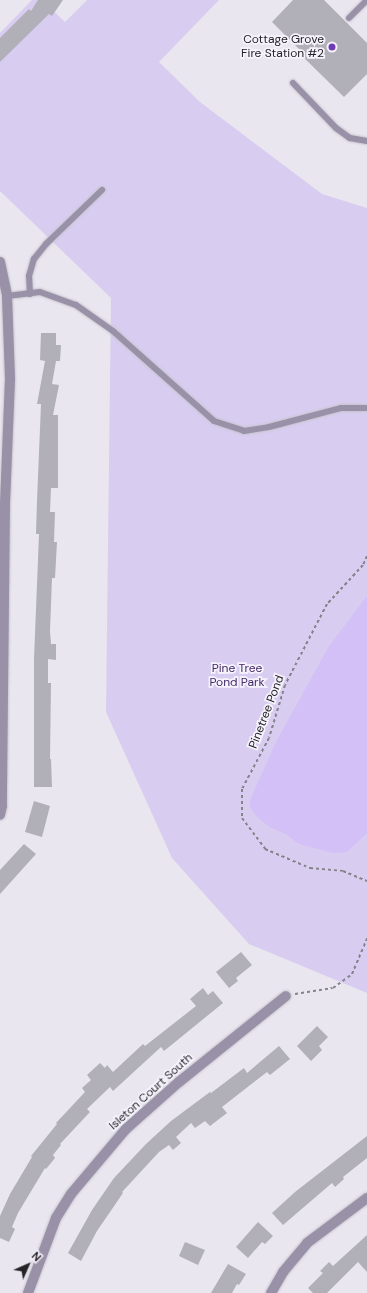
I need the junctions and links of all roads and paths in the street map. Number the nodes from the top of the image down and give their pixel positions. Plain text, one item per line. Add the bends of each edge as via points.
1 (367, 0) edge
2 (349, 18) dead end
3 (293, 83) dead end
4 (367, 140) edge
5 (102, 190) dead end
6 (0, 262) edge
7 (30, 294) junction
8 (4, 297) edge
9 (367, 408) edge
10 (367, 556) edge
11 (0, 815) edge
12 (367, 881) edge
13 (367, 938) edge
14 (286, 996) joint
15 (367, 1198) edge
16 (28, 1293) edge
17 (271, 1293) edge

1 - 2 lane
3 - 4 lane via 336,128 350,138
5 - 7 lane via 34,259 30,276
6 - 8 street
7 - 8 lane
7 - 9 lane via 40,292 76,305 113,331 214,421 244,431 341,408
8 - 11 street via 10,379 5,502
10 - 12 path, Pinetree Pond via 363,565 327,604 285,685 269,738 242,789 242,818 265,849 310,868 343,871
13 - 14 path via 352,974 333,988
14 - 16 street, Isleton Court South via 179,1082 126,1129 71,1194 56,1218
15 - 17 street via 307,1243 283,1272

